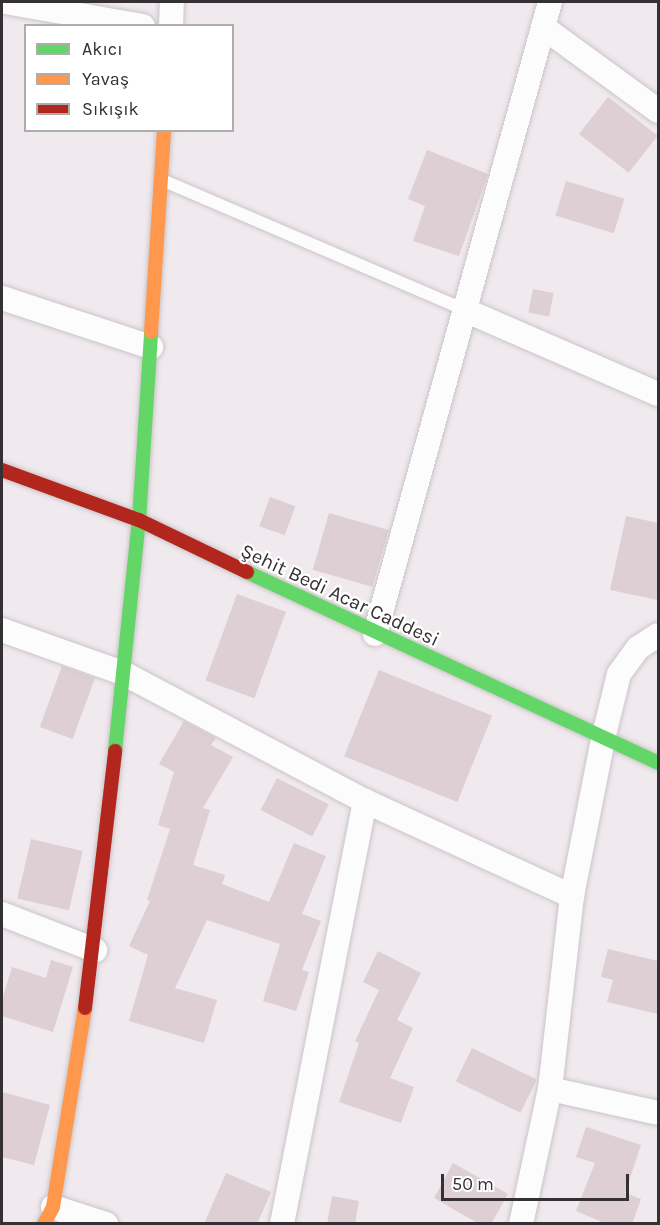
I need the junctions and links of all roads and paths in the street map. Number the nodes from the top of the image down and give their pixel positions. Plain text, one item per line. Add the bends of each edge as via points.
1 (5, 2) edge
2 (172, 2) edge
3 (550, 2) edge
4 (131, 24) edge
5 (171, 24) edge
6 (543, 27) junction
7 (658, 111) edge
8 (164, 132) edge
9 (161, 180) junction
10 (2, 298) edge
11 (467, 311) junction
12 (151, 347) junction
13 (658, 394) edge
14 (2, 470) edge
15 (139, 520) junction
16 (2, 630) edge
17 (375, 634) junction
18 (658, 635) edge
19 (123, 673) junction
20 (603, 739) junction
21 (658, 763) edge
22 (365, 801) junction
23 (572, 896) junction
24 (2, 914) edge
25 (95, 951) junction
26 (550, 1089) junction
27 (658, 1113) edge
28 (48, 1215) edge
29 (106, 1224) edge
30 (282, 1224) edge
31 (521, 1224) edge

1 - 4 street
2 - 5 street
3 - 6 street
6 - 7 street
6 - 11 street
8 - 9 street
9 - 11 lane
9 - 12 street
10 - 12 street
11 - 13 street
11 - 17 street
12 - 15 street
14 - 15 street, Şehit Bedi Acar Caddesi
15 - 17 street, Şehit Bedi Acar Caddesi
15 - 19 street
16 - 19 street
17 - 20 street, Şehit Bedi Acar Caddesi
18 - 20 street via 638,648 619,674
19 - 22 street
19 - 25 street
20 - 21 street, Şehit Bedi Acar Caddesi
20 - 23 street
22 - 23 street
22 - 30 street
23 - 26 street
24 - 25 street
25 - 28 street
26 - 27 street
26 - 31 street
28 - 29 street

